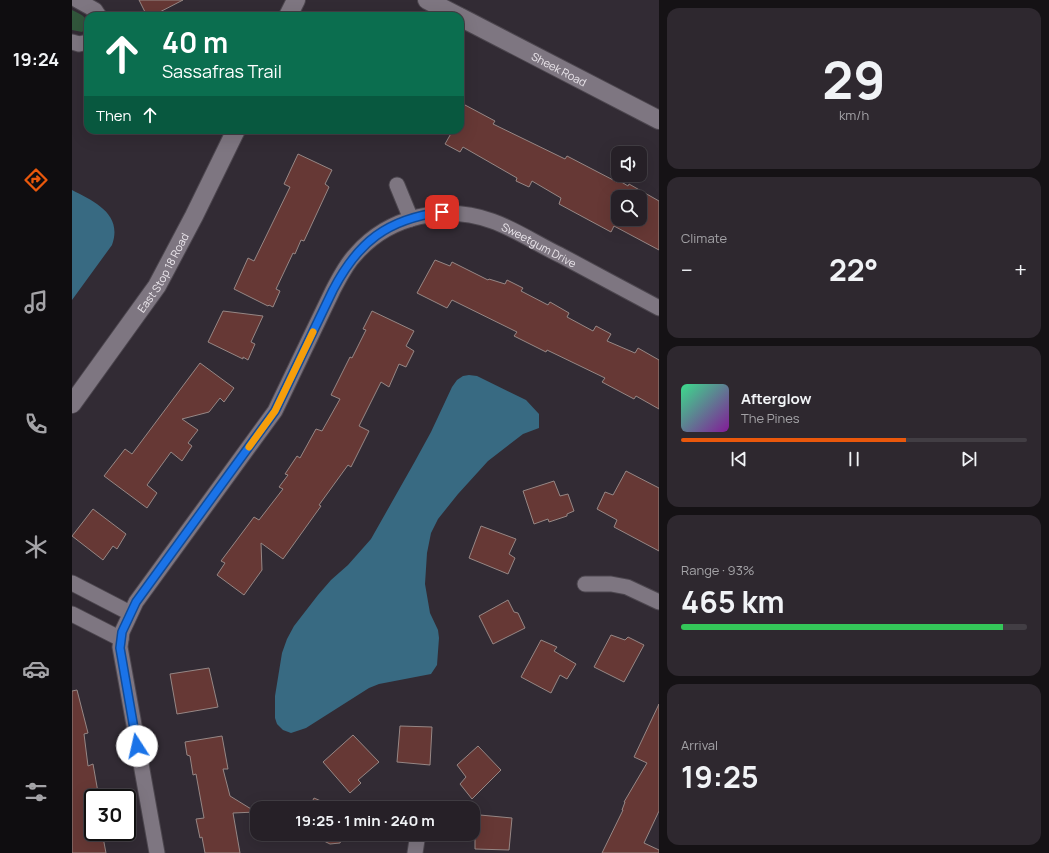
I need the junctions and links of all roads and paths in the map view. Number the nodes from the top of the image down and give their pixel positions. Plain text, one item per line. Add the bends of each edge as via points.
1 (77, 0) edge
2 (296, 0) edge
3 (427, 0) edge
4 (96, 12) edge
5 (290, 12) edge
6 (451, 12) edge
7 (464, 19) edge
8 (72, 42) edge
9 (84, 43) edge
10 (659, 120) edge
11 (234, 134) edge
12 (397, 185) dead end
13 (411, 218) junction
14 (659, 308) edge
15 (72, 404) edge
16 (72, 583) edge
17 (585, 584) dead end
18 (659, 602) edge
19 (130, 613) junction
20 (72, 614) edge
21 (121, 639) junction
22 (417, 841) edge
23 (157, 853) edge
24 (415, 853) edge

1 - 4 street
2 - 5 street
3 - 6 street, Sheek Road
7 - 10 street, Sheek Road
8 - 9 street
11 - 15 street, East Stop 18 Road via 157,286
12 - 13 street
13 - 14 street, Sweetgum Drive via 442,212 476,216 492,221
13 - 19 street, Sweetgum Drive via 379,233 366,243 343,271 275,411
16 - 19 street
17 - 18 street via 627,587
19 - 21 street, Sweetgum Drive
20 - 21 street
21 - 23 street, Sweetgum Drive via 123,669
22 - 24 street

